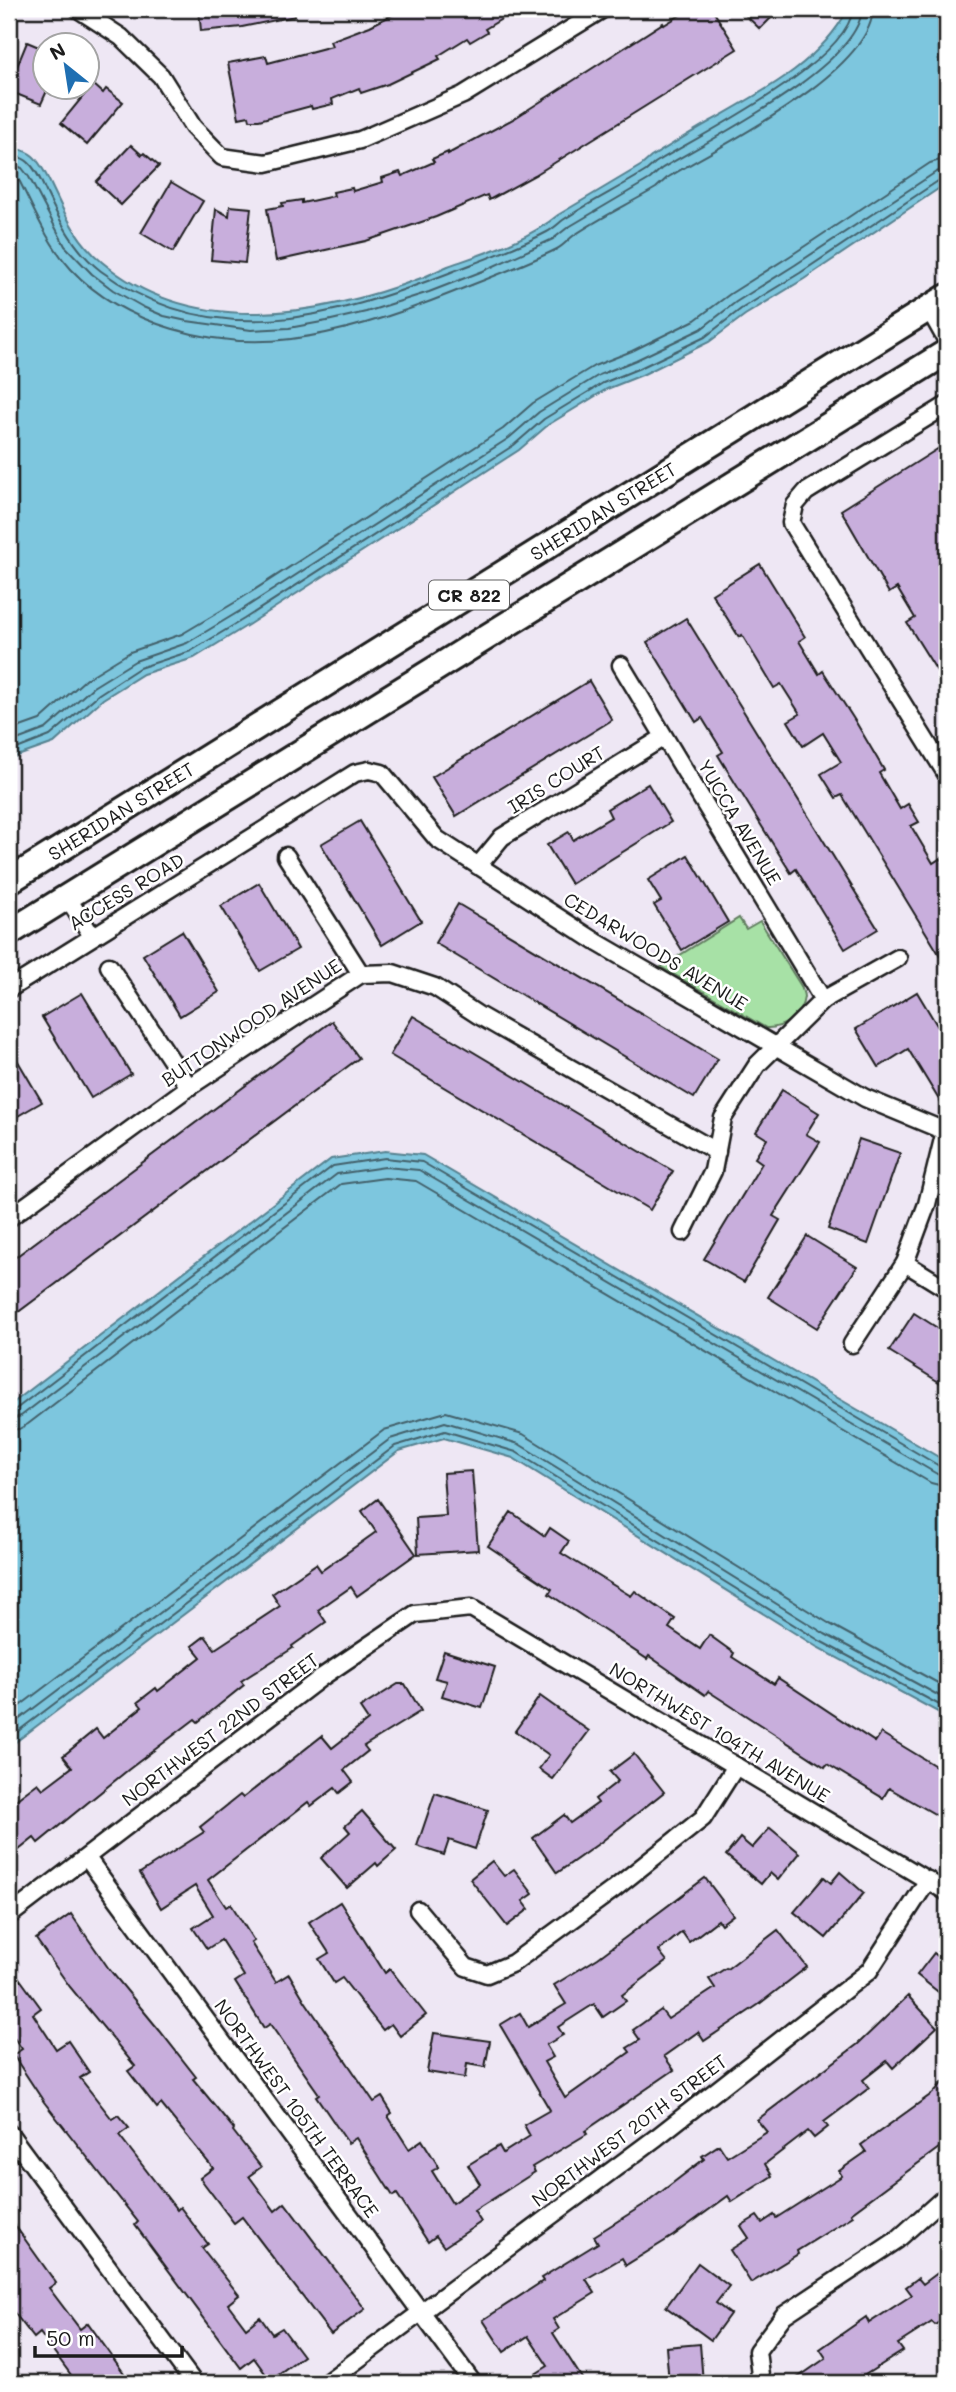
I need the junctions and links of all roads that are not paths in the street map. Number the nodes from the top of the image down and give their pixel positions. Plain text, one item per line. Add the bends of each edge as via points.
1 (78, 9) edge
2 (603, 9) edge
3 (938, 303) edge
4 (947, 341) edge
5 (947, 352) edge
6 (947, 405) edge
7 (621, 665) dead end
8 (664, 737) junction
9 (369, 770) joint
10 (947, 775) edge
11 (286, 856) dead end
12 (478, 866) junction
13 (9, 881) edge
14 (66, 897) junction
15 (9, 933) edge
16 (92, 936) junction
17 (898, 958) dead end
18 (109, 966) dead end
19 (361, 974) junction
20 (9, 989) edge
21 (823, 1000) junction
22 (775, 1046) junction
23 (189, 1087) junction
24 (946, 1131) edge
25 (717, 1152) junction
26 (11, 1211) edge
27 (683, 1232) dead end
28 (905, 1263) junction
29 (947, 1289) edge
30 (852, 1344) dead end
31 (471, 1608) joint
32 (736, 1766) junction
33 (87, 1858) junction
34 (928, 1880) junction
35 (947, 1892) edge
36 (418, 1910) dead end
37 (9, 1916) edge
38 (9, 2133) edge
39 (947, 2196) edge
40 (421, 2314) junction
41 (194, 2383) edge
42 (326, 2383) edge
43 (473, 2383) edge
44 (761, 2383) edge

1 - 2 street via 121,37 161,76 193,127 222,157 265,163 360,140 463,95
3 - 4 street
3 - 13 main road, SHERIDAN STREET / CR 822
5 - 14 main road, CR 822
6 - 10 street via 806,492 795,506 791,523
7 - 8 street, YUCCA AVENUE
8 - 12 street, IRIS COURT via 502,837
8 - 21 street, YUCCA AVENUE
9 - 12 street, CEDARWOODS AVENUE via 382,773 437,839
9 - 16 street, ACCESS ROAD via 355,773
11 - 19 street
12 - 22 street, CEDARWOODS AVENUE via 598,943
14 - 15 main road, CR 822
14 - 16 street
16 - 20 street, ACCESS ROAD
17 - 21 street
18 - 23 street
19 - 23 street, BUTTONWOOD AVENUE
19 - 25 street, BUTTONWOOD AVENUE via 393,973 435,987
21 - 22 street
22 - 24 street, CEDARWOODS AVENUE via 865,1098
22 - 25 street via 723,1118
23 - 26 street, BUTTONWOOD AVENUE
24 - 28 street via 927,1204
25 - 27 street via 713,1171
28 - 29 street
28 - 30 street
31 - 32 street, NORTHWEST 104TH AVENUE
31 - 33 street, NORTHWEST 22ND STREET via 415,1614 322,1677
32 - 34 street, NORTHWEST 104TH AVENUE
32 - 36 street via 702,1818 513,1963 487,1974 466,1967
33 - 37 street, NORTHWEST 22ND STREET
33 - 40 street, NORTHWEST 105TH TERRACE
34 - 35 street, NORTHWEST 104TH AVENUE
34 - 40 street, NORTHWEST 20TH STREET via 869,1971
38 - 41 street
39 - 44 street via 897,2240 784,2315 757,2351
40 - 42 street, NORTHWEST 20TH STREET
40 - 43 street, NORTHWEST 105TH TERRACE

